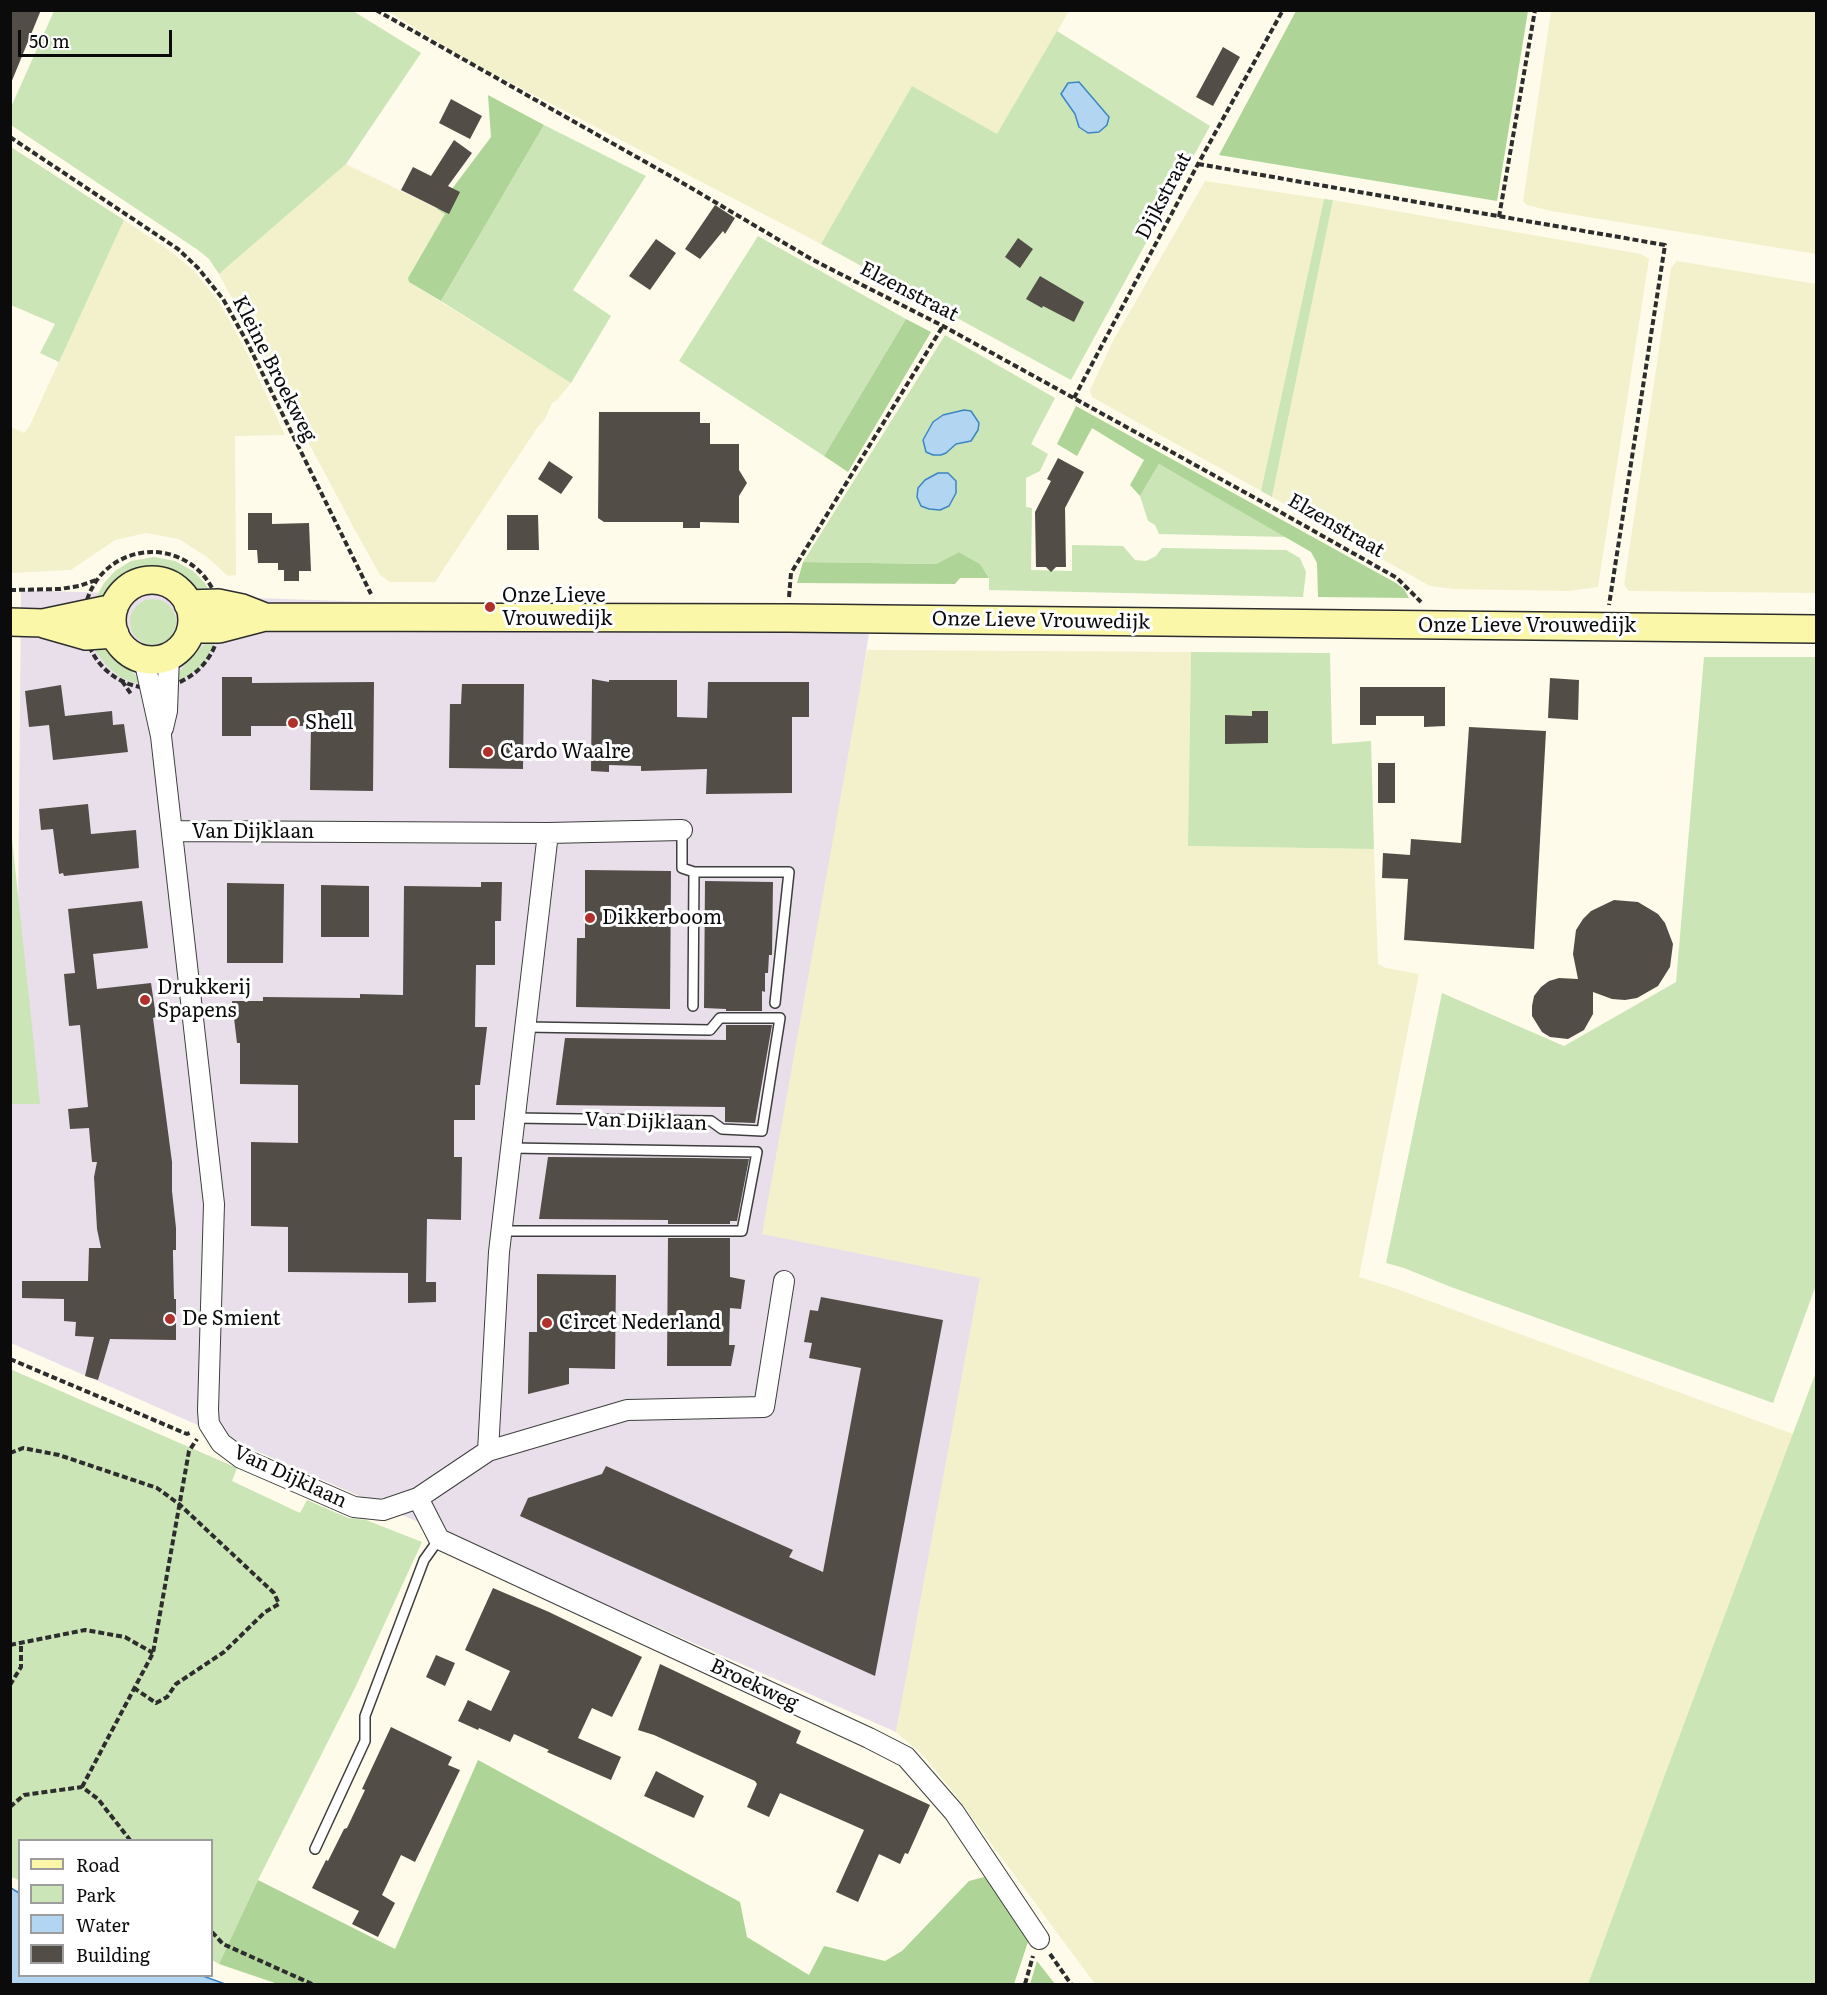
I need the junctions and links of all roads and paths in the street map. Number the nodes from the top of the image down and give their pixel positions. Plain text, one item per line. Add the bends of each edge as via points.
1 (376, 10) edge
2 (1283, 10) edge
3 (1535, 10) edge
4 (10, 137) edge
5 (1198, 164) junction
6 (1499, 217) junction
7 (943, 326) junction
8 (1074, 398) junction
9 (97, 580) junction
10 (10, 590) edge
11 (372, 597) dead end
12 (1424, 605) dead end
13 (114, 608) junction
14 (190, 616) junction
15 (219, 616) junction
16 (789, 618) junction
17 (10, 622) edge
18 (85, 625) junction
19 (1605, 627) junction
20 (1816, 629) edge
21 (115, 634) junction
22 (156, 657) junction
23 (159, 686) junction
24 (682, 830) joint
25 (173, 831) junction
26 (548, 833) junction
27 (694, 872) junction
28 (775, 1004) dead end
29 (693, 1006) dead end
30 (526, 1027) junction
31 (515, 1118) junction
32 (511, 1149) junction
33 (501, 1231) junction
34 (784, 1281) dead end
35 (10, 1359) edge
36 (209, 1424) junction
37 (488, 1451) junction
38 (10, 1453) edge
39 (418, 1498) junction
40 (179, 1504) junction
41 (439, 1539) junction
42 (21, 1643) junction
43 (10, 1645) edge
44 (153, 1653) junction
45 (10, 1685) edge
46 (134, 1688) junction
47 (82, 1787) junction
48 (10, 1806) edge
49 (129, 1839) edge
50 (315, 1849) dead end
51 (213, 1933) edge
52 (1039, 1939) junction
53 (312, 1984) edge
54 (1025, 1984) edge
55 (1071, 1984) edge

1 - 7 path, Elzenstraat via 813,260
2 - 5 path, Dijkstraat
3 - 6 path
4 - 11 path, Kleine Broekweg via 178,249 223,299
5 - 6 path
5 - 8 path, Dijkstraat
6 - 19 path via 1665,245
7 - 8 path, Elzenstraat
7 - 16 path via 790,573
8 - 12 path, Elzenstraat via 1397,578
9 - 10 path via 60,589
9 - 15 path via 107,568 127,557 149,551 165,552 204,575 213,588
9 - 18 path via 87,600
13 - 14 main road via 130,586 157,580 181,592
13 - 18 main road
13 - 21 main road
14 - 15 main road, Onze Lieve Vrouwedijk
14 - 22 main road via 186,640 178,650
15 - 16 main road, Onze Lieve Vrouwedijk
15 - 23 path via 218,637 201,668 189,677
16 - 19 main road, Onze Lieve Vrouwedijk
17 - 18 main road
18 - 21 main road
18 - 23 path via 91,650 109,673 139,687
19 - 20 main road, Onze Lieve Vrouwedijk
21 - 22 main road via 131,654
22 - 23 street, Van Dijklaan
23 - 25 street, Van Dijklaan via 167,711 162,736
24 - 26 street, Van Dijklaan
24 - 27 lane, Van Dijklaan via 682,868
25 - 26 street, Van Dijklaan
25 - 36 street, Van Dijklaan via 214,1204
26 - 30 street
27 - 28 lane via 789,872
27 - 29 lane, Van Dijklaan
30 - 31 street
30 - 31 lane, Van Dijklaan via 710,1030 720,1018 780,1018 762,1131 722,1129 711,1121
31 - 32 street
32 - 33 street
32 - 33 lane, Van Dijklaan via 757,1152 742,1230
33 - 37 street
34 - 37 street, Van Dijklaan via 764,1407 627,1410
35 - 36 path via 187,1434
36 - 39 street, Van Dijklaan via 221,1443 241,1458 354,1507 383,1510
36 - 40 path via 189,1450
37 - 39 street, Van Dijklaan
38 - 40 path via 22,1448 59,1455 157,1488
39 - 41 street
40 - 44 path
40 - 46 path via 274,1593 279,1604 265,1612 224,1652 176,1683 167,1697 156,1703
41 - 50 lane via 424,1560 365,1716 365,1741
41 - 52 street, Broekweg via 906,1757 954,1812
42 - 43 path
42 - 44 path via 85,1630 125,1637
42 - 45 path via 21,1667
44 - 46 path
46 - 47 path
47 - 48 path via 24,1795
47 - 49 path via 98,1799
51 - 53 path via 223,1944
52 - 54 path
52 - 55 path

